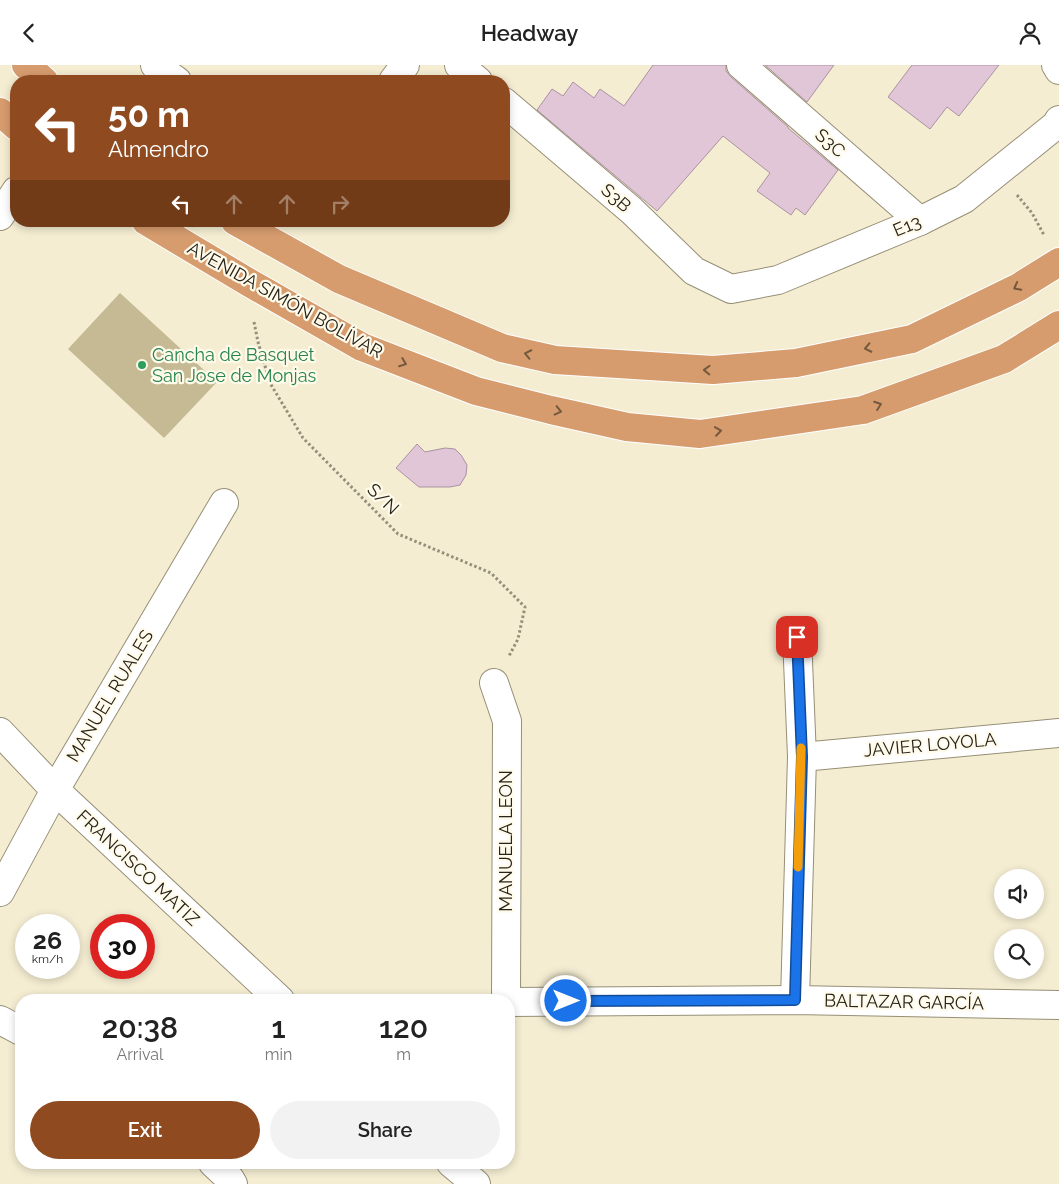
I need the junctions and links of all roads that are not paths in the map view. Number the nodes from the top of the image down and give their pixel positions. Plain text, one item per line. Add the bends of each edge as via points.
1 (26, 65) edge
2 (155, 65) edge
3 (459, 65) edge
4 (741, 65) edge
5 (37, 75) edge
6 (169, 75) edge
7 (471, 75) edge
8 (510, 107) edge
9 (0, 112) edge
10 (1059, 120) edge
11 (10, 121) edge
12 (10, 200) edge
13 (0, 216) edge
14 (920, 221) junction
15 (156, 227) edge
16 (245, 227) edge
17 (1059, 262) edge
18 (731, 289) joint
19 (1059, 325) edge
20 (224, 503) dead end
21 (797, 637) dead end
22 (494, 683) road end
23 (0, 732) edge
24 (1059, 733) edge
25 (802, 757) junction
26 (55, 789) junction
27 (0, 892) edge
28 (274, 994) edge
29 (507, 994) edge
30 (795, 1000) junction
31 (515, 1001) edge
32 (1059, 1005) edge
33 (0, 1020) edge
34 (15, 1028) edge
35 (220, 1169) edge
36 (458, 1169) edge
37 (234, 1184) edge
38 (476, 1184) edge

1 - 5 highway
2 - 6 street
3 - 7 street
4 - 14 street, S3C
8 - 18 street, S3B via 632,210 694,271
9 - 11 highway
10 - 14 street, E13 via 964,199
12 - 13 street
14 - 18 street, E13 via 778,280
15 -> 19 highway, AVENIDA SIMÓN BOLÍVAR via 362,347 476,391 627,427 700,434 863,410 1004,359
17 -> 16 highway via 1020,287 912,339 796,363 713,371 555,360 502,349 339,279
20 - 26 street, MANUEL RUALES
21 - 25 street
22 - 29 street, MANUELA LEON via 507,721
23 - 26 street, FRANCISCO MATIZ
24 - 25 street, JAVIER LOYOLA
25 - 30 street
26 - 27 street, MANUEL RUALES
26 - 28 street, FRANCISCO MATIZ
30 - 31 street, BALTAZAR GARCÍA
30 - 32 street, BALTAZAR GARCÍA
33 - 34 street
35 - 37 street
36 - 38 street

